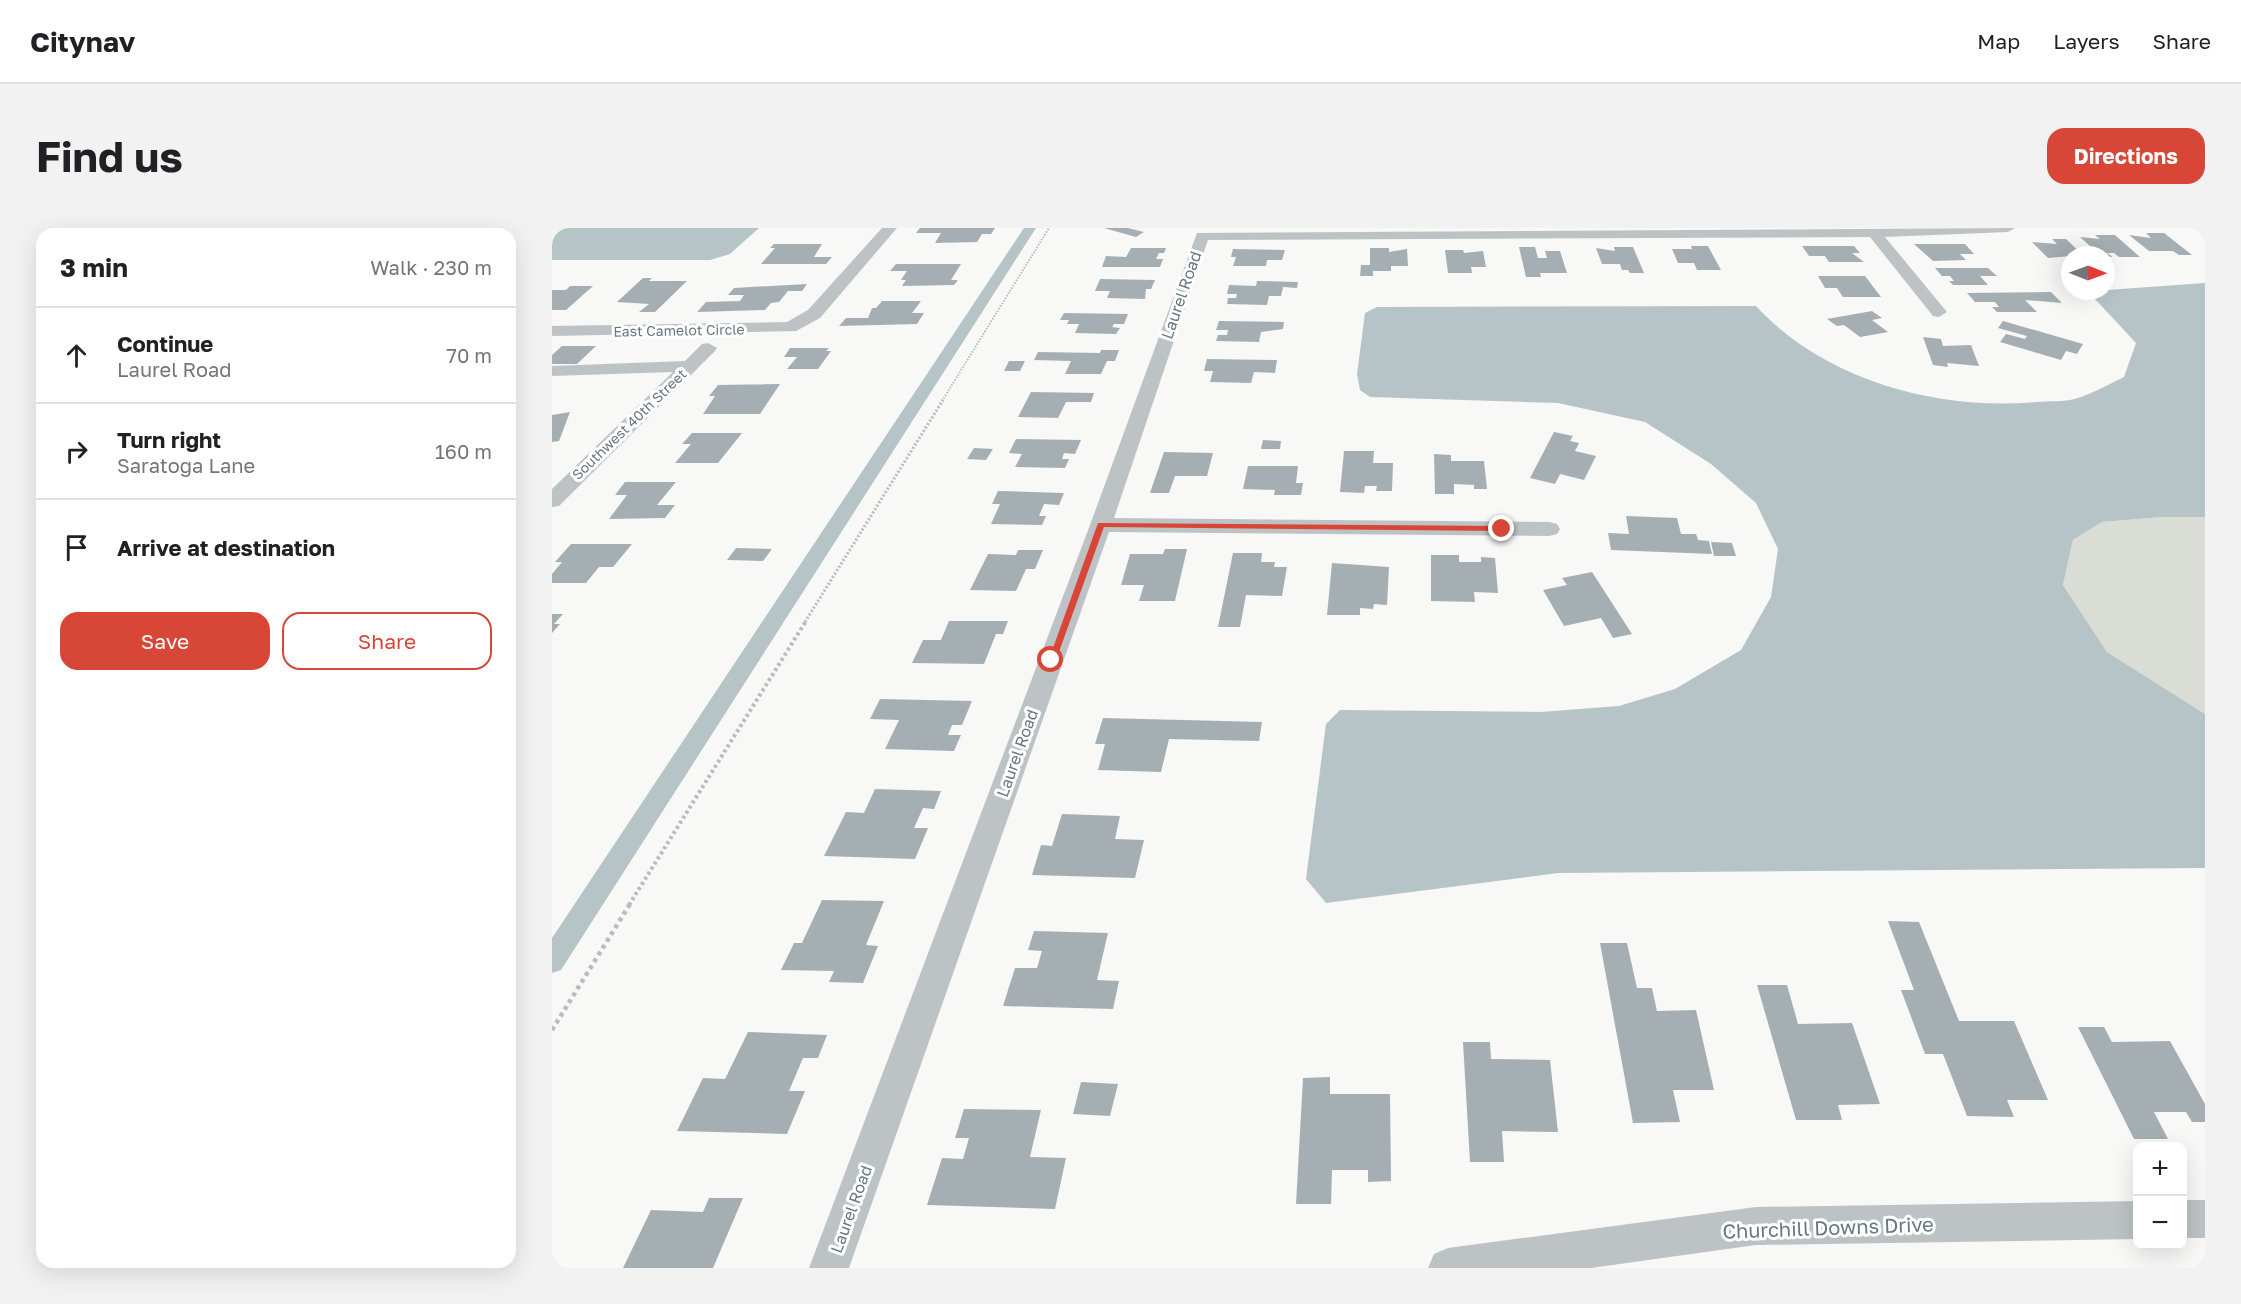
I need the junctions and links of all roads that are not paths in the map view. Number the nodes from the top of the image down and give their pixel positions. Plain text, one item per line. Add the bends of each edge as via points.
1 (890, 228) edge
2 (2008, 228) edge
3 (1874, 232) junction
4 (1939, 312) dead end
5 (552, 331) edge
6 (708, 348) dead end
7 (689, 366) junction
8 (552, 371) edge
9 (552, 477) edge
10 (574, 477) junction
11 (552, 501) edge
12 (1101, 525) junction
13 (1549, 529) dead end
14 (2187, 1219) edge
15 (2205, 1219) edge
16 (2133, 1220) edge
17 (830, 1268) edge
18 (1448, 1268) edge

1 - 5 street, East Camelot Circle via 804,321 773,329
2 - 3 street
3 - 4 street
3 - 12 street, Laurel Road via 1202,236
6 - 7 street, Southwest 40th Street
7 - 8 street
7 - 10 street, Southwest 40th Street
9 - 10 street
10 - 11 street, Southwest 40th Street
12 - 13 street
12 - 17 street, Laurel Road
14 - 15 street
16 - 18 street, Churchill Downs Drive via 1756,1226

